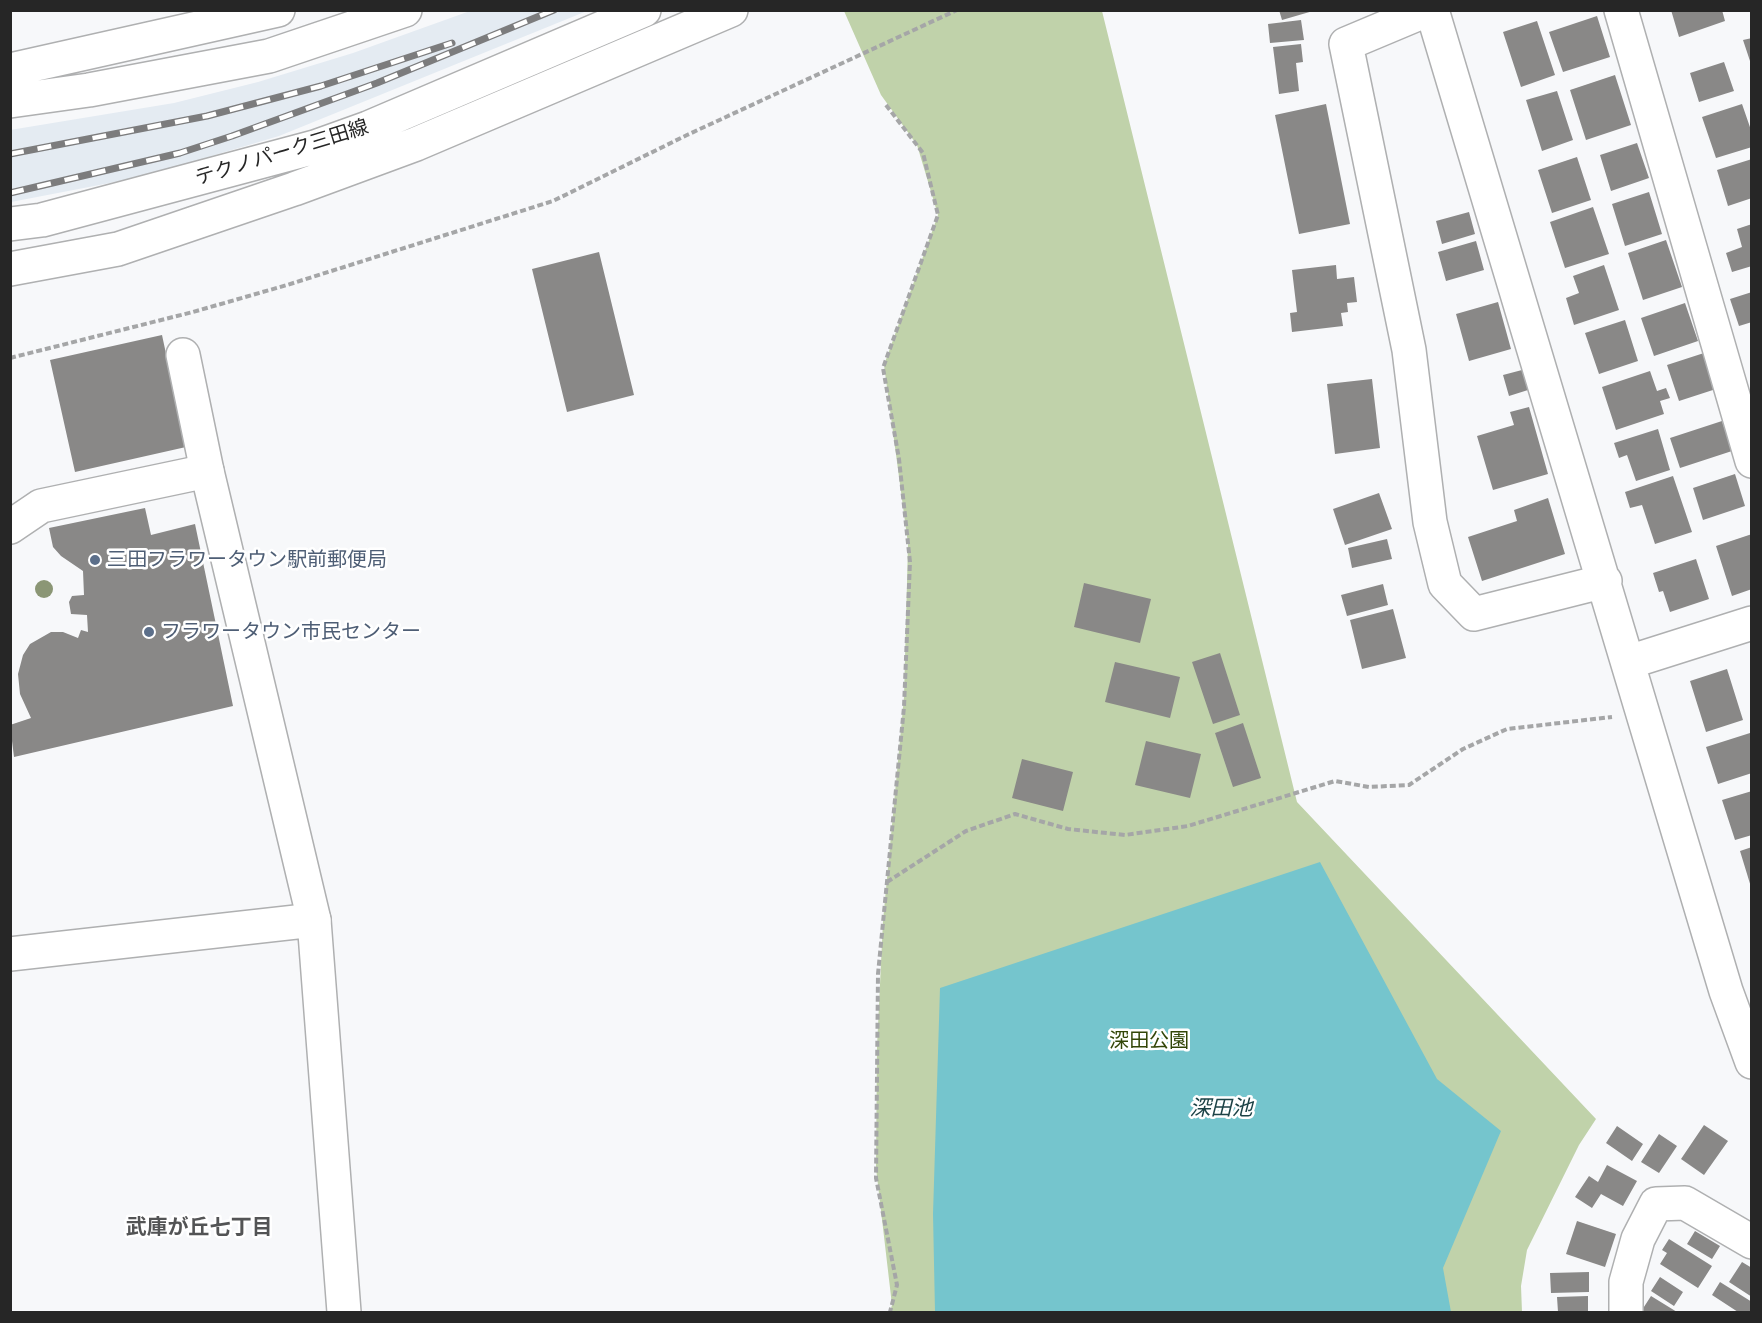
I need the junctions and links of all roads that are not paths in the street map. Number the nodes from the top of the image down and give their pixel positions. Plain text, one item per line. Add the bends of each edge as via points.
1 (278, 10) edge
2 (405, 10) edge
3 (644, 10) edge
4 (731, 10) edge
5 (1427, 10) edge
6 (1432, 10) edge
7 (1621, 10) edge
8 (269, 56) junction
9 (10, 72) edge
10 (10, 101) edge
11 (315, 147) junction
12 (10, 224) edge
13 (10, 248) edge
14 (10, 269) edge
15 (183, 355) dead end
16 (1752, 461) edge
17 (207, 471) junction
18 (10, 527) edge
19 (1605, 581) junction
20 (1752, 623) edge
21 (1629, 663) junction
22 (314, 920) junction
23 (10, 954) edge
24 (1752, 1062) edge
25 (1752, 1242) edge
26 (344, 1312) edge
27 (1626, 1312) edge

1 - 9 street
2 - 8 street
3 - 11 street, テクノパーク三田線
4 - 14 street via 416,144 294,189 118,249
5 - 19 street via 1346,44 1409,350 1431,522 1445,585 1474,614
6 - 19 street
7 - 16 street
8 - 9 street
8 - 10 street
11 - 12 street, テクノパーク三田線 via 42,220
11 - 13 street via 208,196
15 - 17 street
17 - 18 street via 41,506
17 - 22 street
19 - 21 street
20 - 21 street
21 - 24 street via 1726,991
22 - 23 street
22 - 26 street
25 - 27 street via 1685,1203 1656,1204 1638,1239 1626,1282

